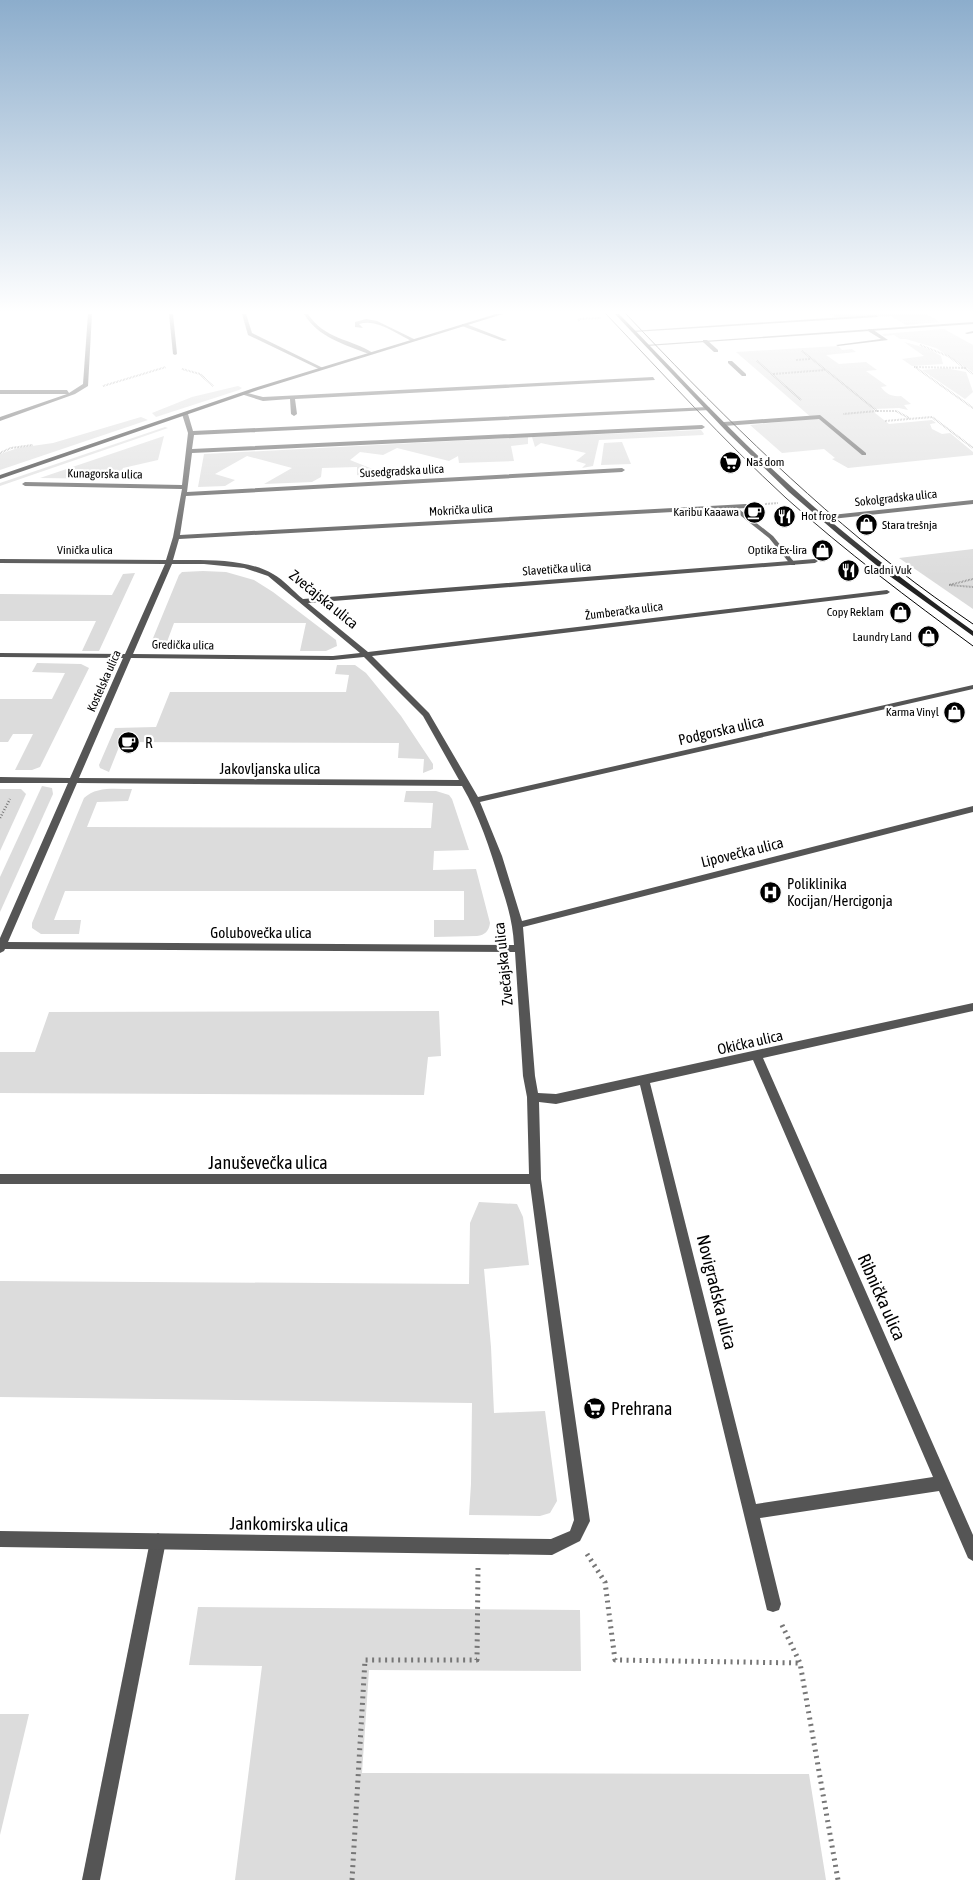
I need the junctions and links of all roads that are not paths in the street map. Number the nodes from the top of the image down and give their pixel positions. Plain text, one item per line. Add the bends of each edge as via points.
1 (47, 402) edge
2 (221, 402) edge
3 (292, 402) edge
4 (701, 402) edge
5 (708, 409) junction
6 (185, 414) junction
7 (294, 414) dead end
8 (0, 419) edge
9 (724, 424) junction
10 (702, 427) dead end
11 (191, 433) junction
12 (189, 451) junction
13 (864, 454) dead end
14 (622, 470) dead end
15 (0, 477) edge
16 (25, 484) dead end
17 (185, 487) junction
18 (183, 494) junction
19 (973, 502) edge
20 (746, 506) dead end
21 (733, 507) junction
22 (822, 518) junction
23 (176, 537) junction
24 (0, 561) edge
25 (815, 561) dead end
26 (169, 562) junction
27 (793, 564) junction
28 (887, 592) dead end
29 (302, 601) junction
30 (973, 634) edge
31 (364, 653) junction
32 (0, 655) edge
33 (128, 656) junction
34 (973, 687) edge
35 (0, 780) edge
36 (74, 780) junction
37 (466, 783) junction
38 (475, 800) junction
39 (973, 809) edge
40 (518, 925) junction
41 (1, 947) edge
42 (519, 949) junction
43 (973, 1006) edge
44 (757, 1056) junction
45 (644, 1080) junction
46 (534, 1097) junction
47 (0, 1179) edge
48 (535, 1179) junction
49 (943, 1483) junction
50 (752, 1512) junction
51 (575, 1536) joint
52 (0, 1539) edge
53 (158, 1541) junction
54 (973, 1553) edge
55 (773, 1604) road end
56 (91, 1880) edge

1 - 8 street
2 - 6 main road
3 - 7 street
4 - 5 main road
5 - 9 main road
5 - 11 street
6 - 11 street, Kostelska ulica
6 - 15 main road
9 - 13 street via 820,416
9 - 22 main road via 766,468
10 - 12 street
11 - 12 street, Kostelska ulica
12 - 17 street, Kostelska ulica
14 - 18 street, Susedgradska ulica
16 - 17 street, Kunagorska ulica
17 - 18 street, Kostelska ulica
18 - 23 street, Kostelska ulica
19 - 22 street, Sokolgradska ulica
20 - 21 street, Mokrička ulica
21 - 23 street, Mokrička ulica
21 - 27 street via 771,537
22 - 30 main road
23 - 26 street, Kostelska ulica
24 - 26 street, Vinička ulica
25 - 27 street, Slavetička ulica
26 - 29 street, Zvečajska ulica via 245,566 270,575
26 - 33 street, Kostelska ulica
27 - 29 street, Slavetička ulica
28 - 31 street, Žumberačka ulica
29 - 31 street, Zvečajska ulica
31 - 33 street, Gredička ulica via 333,658
31 - 37 street, Zvečajska ulica via 426,715
32 - 33 street, Gredička ulica
33 - 36 street, Kostelska ulica
34 - 38 street, Podgorska ulica
35 - 36 street, Jakovljanska ulica
36 - 37 street, Jakovljanska ulica
36 - 41 street, Kostelska ulica
37 - 38 street, Zvečajska ulica
38 - 40 street, Zvečajska ulica via 497,856
39 - 40 street, Lipovečka ulica
40 - 42 street, Zvečajska ulica
41 - 42 street, Golubovečka ulica
42 - 46 street, Zvečajska ulica via 529,1076
43 - 44 street, Okićka ulica
44 - 45 street, Okićka ulica
44 - 49 street, Ribnička ulica
45 - 46 street, Okićka ulica via 556,1099
45 - 50 street, Novigradska ulica
46 - 48 street, Zvečajska ulica
47 - 48 street, Januševečka ulica
48 - 51 street, Zvečajska ulica via 581,1506 582,1521
49 - 50 street
49 - 54 street, Ribnička ulica
50 - 55 street, Novigradska ulica
51 - 53 street, Jankomirska ulica via 552,1547
52 - 53 street, Jankomirska ulica
53 - 56 street

